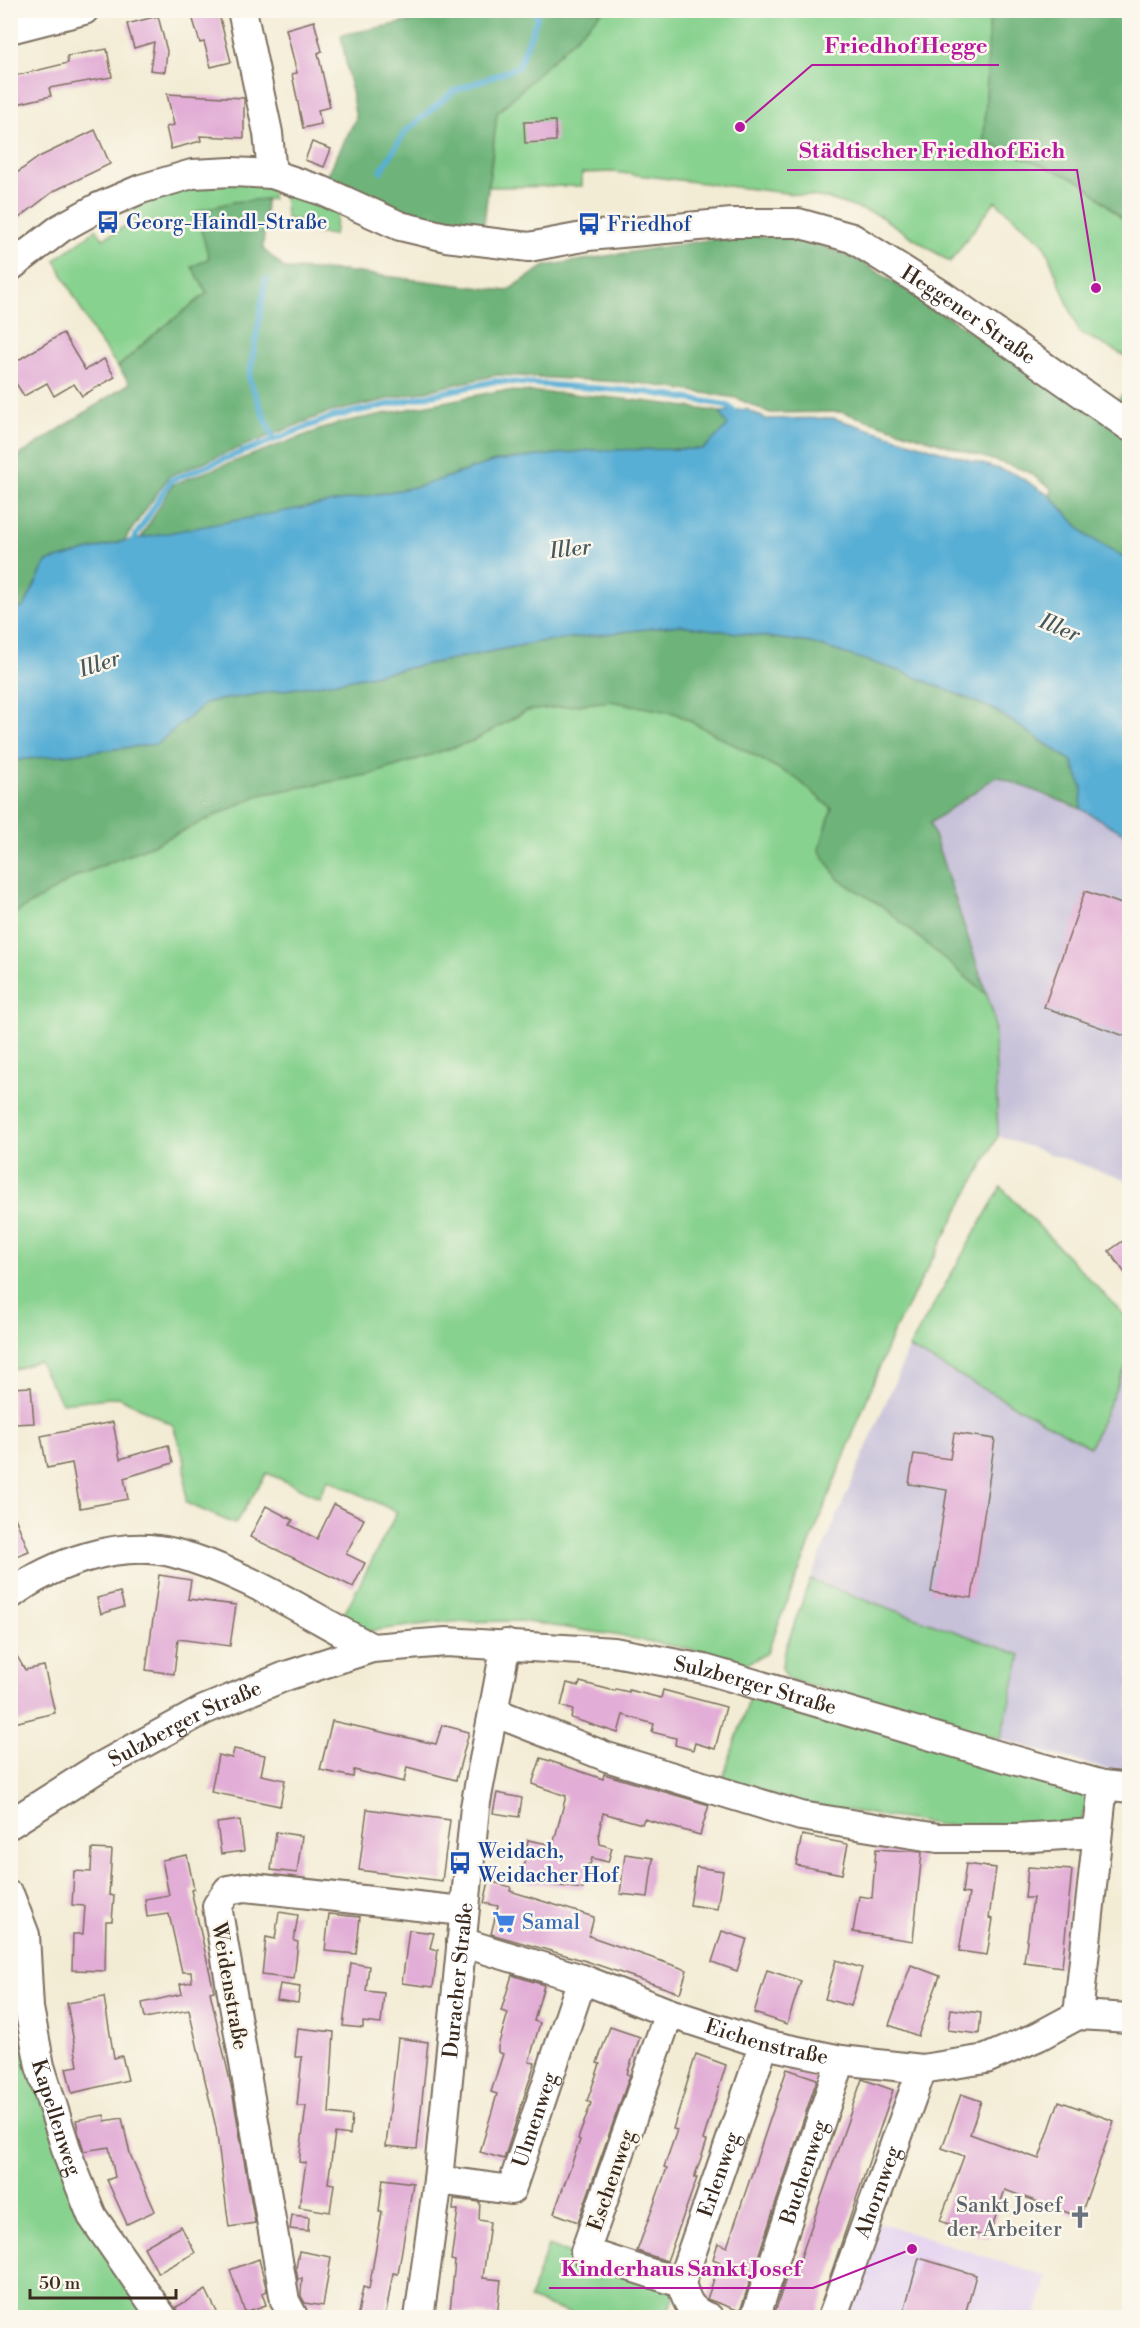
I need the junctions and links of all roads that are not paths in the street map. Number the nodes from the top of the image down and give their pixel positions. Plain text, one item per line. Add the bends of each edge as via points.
1 (84, 10) edge
2 (242, 10) edge
3 (10, 29) edge
4 (272, 174) junction
5 (10, 267) edge
6 (1130, 427) edge
7 (10, 1595) edge
8 (506, 1644) junction
9 (372, 1648) junction
10 (494, 1712) junction
11 (1116, 1786) edge
12 (10, 1824) edge
13 (1096, 1833) junction
14 (10, 1896) edge
15 (463, 1911) junction
16 (460, 1942) junction
17 (582, 1979) junction
18 (669, 2013) junction
19 (1078, 2015) junction
20 (1130, 2018) edge
21 (764, 2044) junction
22 (841, 2060) junction
23 (922, 2069) junction
24 (438, 2180) junction
25 (692, 2302) edge
26 (164, 2318) edge
27 (294, 2318) edge
28 (419, 2318) edge
29 (755, 2318) edge
30 (832, 2318) edge

1 - 3 street
2 - 4 street via 268,133
4 - 5 street via 192,174 141,189 61,228
4 - 6 street, Heggener Straße via 323,191 400,226 446,237 529,247 588,236 732,223 798,223 852,238 942,295
7 - 9 street via 67,1564 111,1550 171,1552 211,1564
8 - 9 street, Sulzberger Straße via 446,1642
8 - 10 street, Duracher Straße
8 - 11 street, Sulzberger Straße via 614,1653 704,1669
9 - 12 street, Sulzberger Straße via 286,1676 204,1710 98,1768
10 - 13 street via 607,1757 801,1816 938,1838
10 - 15 street, Duracher Straße via 475,1807
11 - 13 street
13 - 19 street
14 - 26 street, Kapellenweg via 25,1935 29,2008 40,2066 70,2161 92,2216
15 - 16 street, Duracher Straße
15 - 27 street, Weidenstraße via 245,1887 228,1890 217,1906 285,2301
16 - 17 street, Eichenstraße
16 - 24 street, Duracher Straße
17 - 18 street, Eichenstraße
17 - 24 street, Ulmenweg via 511,2190
18 - 21 street, Eichenstraße
18 - 25 street, Eschenweg via 585,2252
19 - 20 street
19 - 23 street, Eichenstraße via 986,2059
21 - 22 street, Eichenstraße
21 - 25 street, Erlenweg
22 - 23 street, Eichenstraße
22 - 29 street, Buchenweg
23 - 30 street, Ahornweg
24 - 28 street, Duracher Straße

